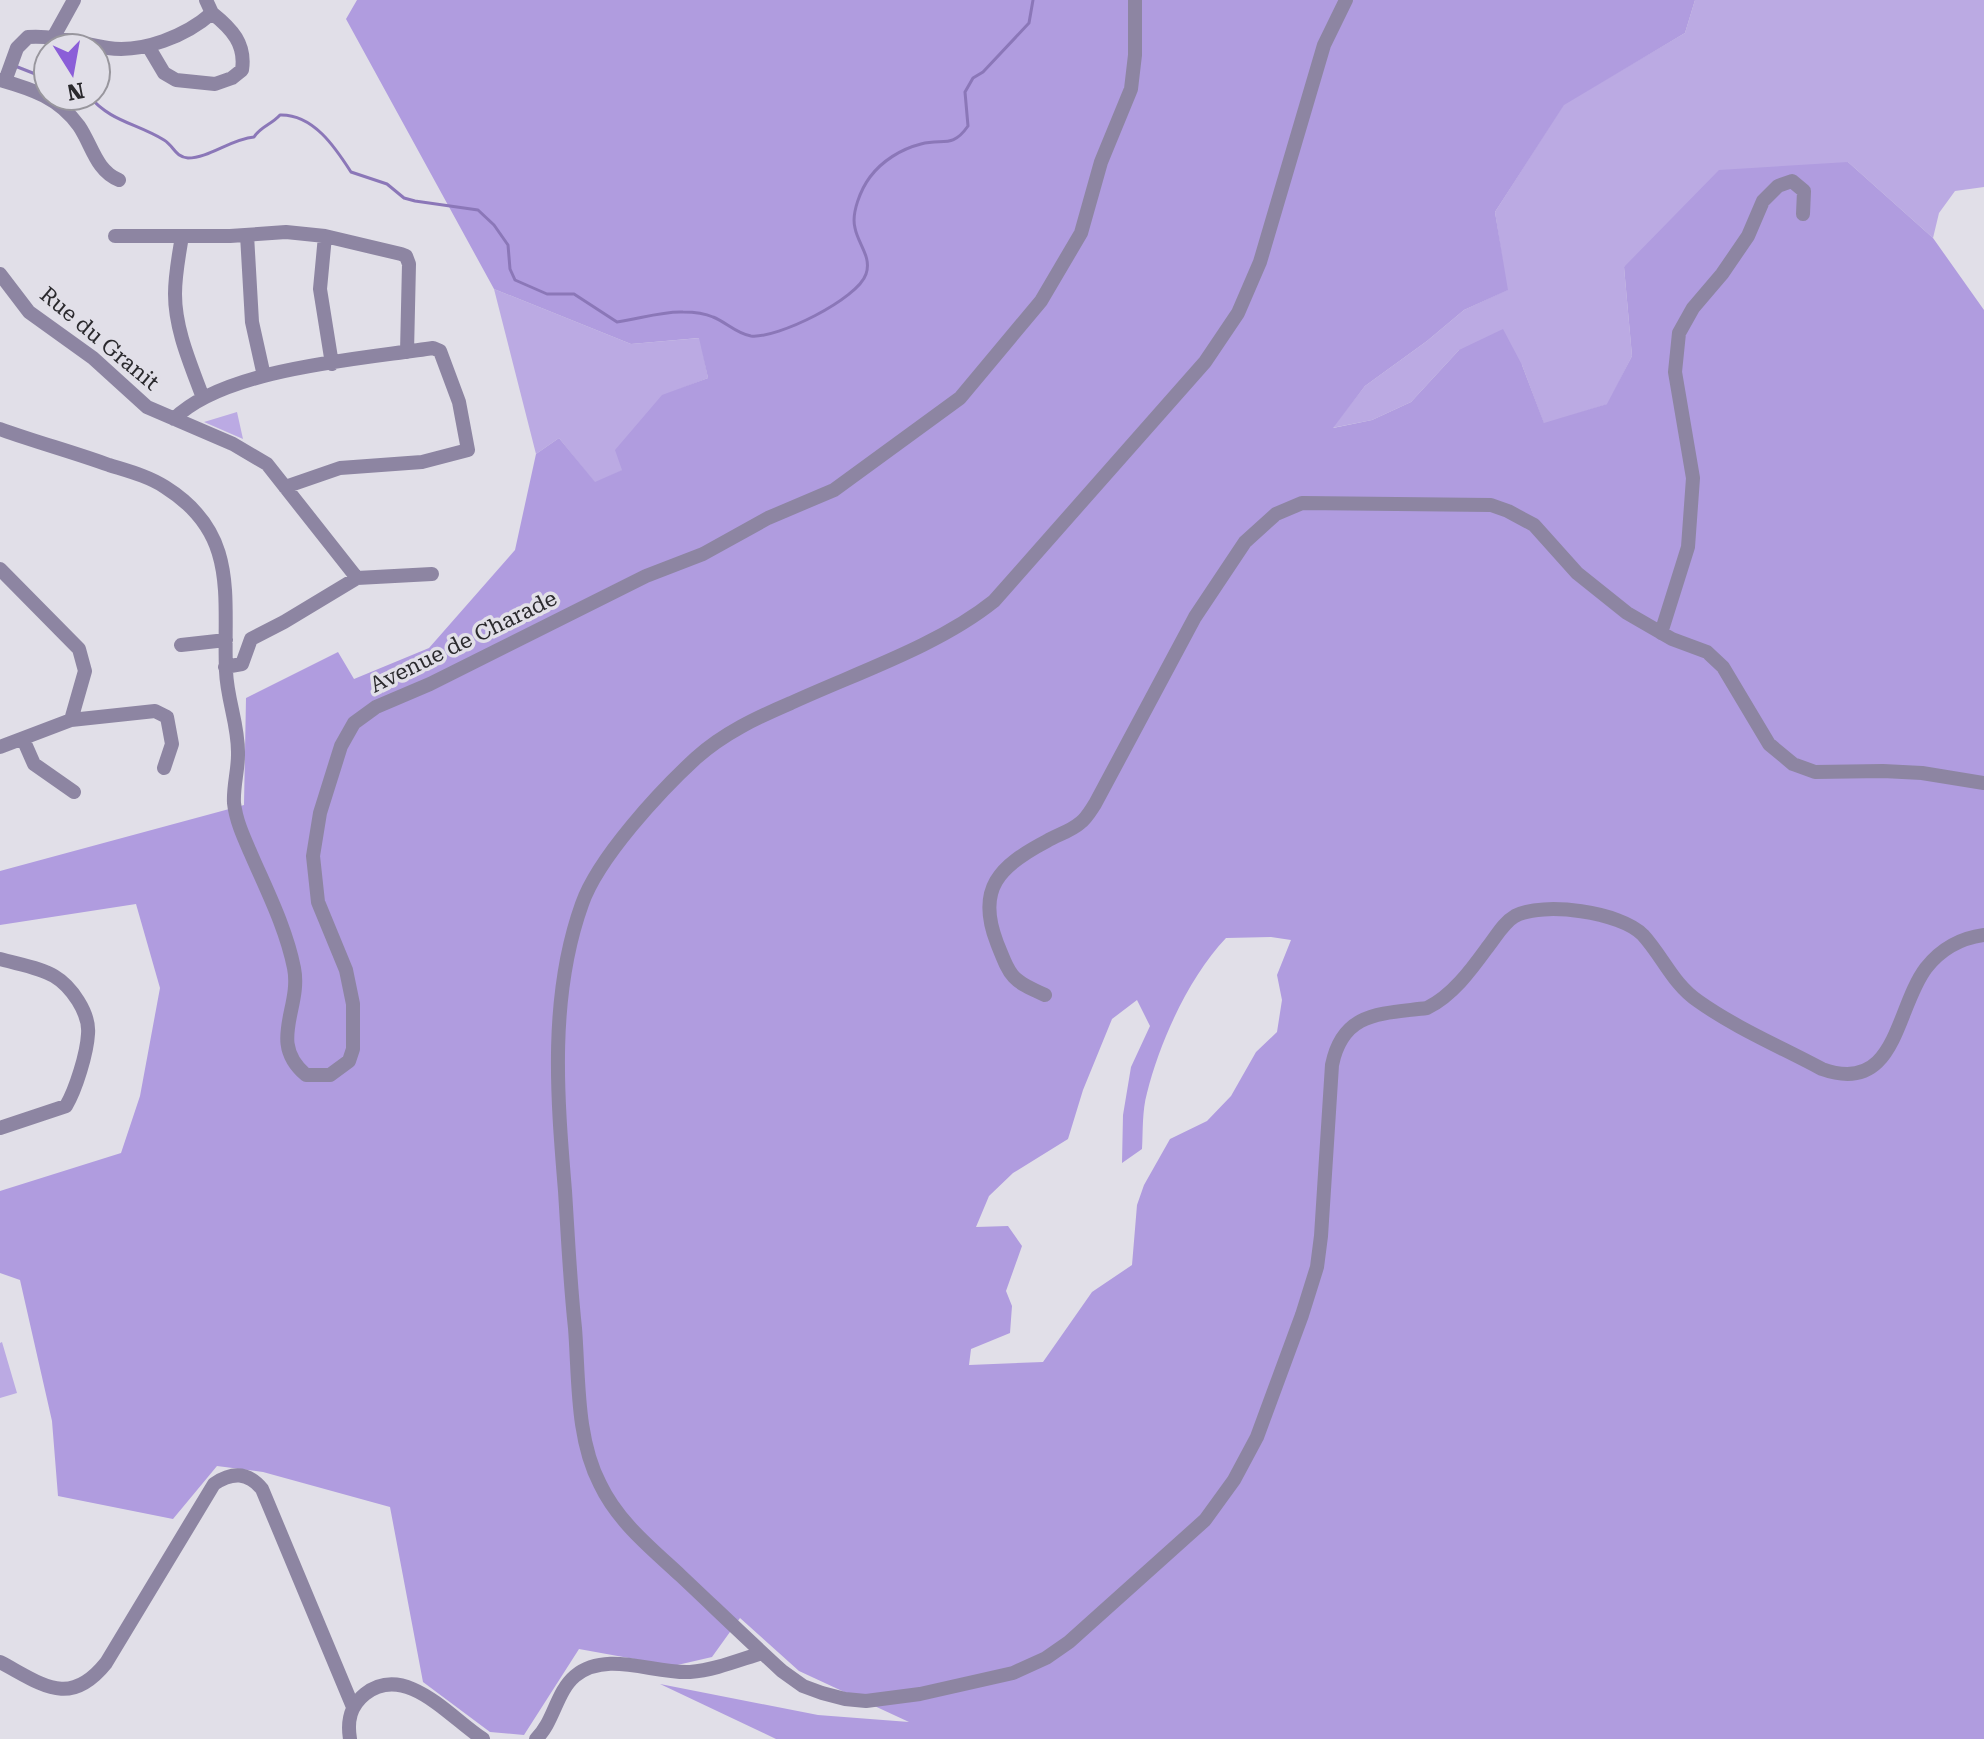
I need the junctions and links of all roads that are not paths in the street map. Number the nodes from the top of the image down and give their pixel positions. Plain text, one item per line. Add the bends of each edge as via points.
1 (74, 0) edge
2 (1135, 0) edge
3 (1346, 0) edge
4 (209, 7) edge
5 (56, 32) edge
6 (32, 37) edge
7 (148, 46) junction
8 (112, 48) edge
9 (7, 73) edge
10 (119, 180) dead end
11 (1803, 214) dead end
12 (247, 235) junction
13 (115, 236) dead end
14 (182, 236) junction
15 (325, 236) junction
16 (0, 274) edge
17 (407, 352) junction
18 (332, 364) junction
19 (264, 376) junction
20 (203, 398) junction
21 (174, 419) junction
22 (0, 429) edge
23 (285, 487) junction
24 (0, 569) edge
25 (432, 574) dead end
26 (357, 578) junction
27 (1661, 633) junction
28 (226, 640) junction
29 (181, 645) dead end
30 (225, 667) junction
31 (71, 720) junction
32 (23, 739) junction
33 (0, 747) edge
34 (164, 768) dead end
35 (1984, 783) edge
36 (74, 792) dead end
37 (1984, 935) edge
38 (0, 959) edge
39 (1045, 995) dead end
40 (0, 1128) edge
41 (762, 1653) junction
42 (0, 1662) edge
43 (353, 1707) junction
44 (350, 1739) edge
45 (483, 1739) edge
46 (536, 1739) edge

1 - 5 street
2 - 30 street, Avenue de Charade via 1131,89 1101,162 1081,233 1041,301 960,398 834,490 376,707 354,723 341,746 320,813 313,856 318,902 346,970 353,1004 353,1049 349,1061 330,1075 306,1075 287,1046 295,975 279,919 236,814 238,743
3 - 41 street via 1324,45 1252,285 1205,362 994,601 960,626 716,741 621,840 582,903 561,999 557,1063 571,1292 590,1461 620,1517
4 - 7 street via 199,25
4 - 7 street via 244,54 242,70 232,78 215,84 176,80 164,73
6 - 9 street via 17,48
7 - 8 street
9 - 10 street via 58,104 108,175
11 - 27 street via 1804,191 1792,181 1778,186 1763,201 1748,236 1679,333 1675,372 1693,478 1688,547
12 - 14 street
12 - 15 street
12 - 19 street via 252,322
13 - 14 street
14 - 20 street via 175,303
15 - 17 street via 408,259
15 - 18 street via 320,289
16 - 21 street, Rue du Granit via 29,312 93,358 147,407
17 - 18 street
17 - 23 street via 440,351 459,402 468,450 422,462 340,468
18 - 19 street
19 - 20 street
20 - 21 street
21 - 23 street, Rue du Granit via 267,464
22 - 28 street, Avenue de Charade via 146,477 183,501 214,539 222,562
23 - 26 street, Rue du Granit
24 - 31 street via 79,649 85,671
25 - 26 street
26 - 30 street via 251,639 242,664
27 - 35 street via 1707,652 1723,667 1769,744 1793,764 1815,772 1909,772
27 - 39 street via 1577,573 1534,525 1491,505 1302,503 1276,514 1245,542 1195,617 1081,823 1008,866 990,887 988,922 1009,973
28 - 29 street
28 - 30 street, Avenue de Charade
31 - 32 street
31 - 34 street via 155,711 167,717 172,744
32 - 33 street
32 - 36 street via 34,764
37 - 41 street via 1957,943 1935,958 1878,1063 1860,1073 1840,1075 1697,1001 1632,926 1553,908 1518,914 1436,1004 1368,1017 1350,1026 1339,1041 1332,1065 1317,1267 1257,1437 1205,1520 1069,1642 1013,1673 866,1701 803,1686
38 - 40 street via 53,975 69,987 89,1032 66,1106
41 - 46 street via 693,1672 594,1666 574,1677
42 - 43 street via 63,1691 94,1678 214,1484 228,1475 241,1475 262,1489
43 - 44 street
43 - 45 street via 377,1687 400,1685 417,1691

